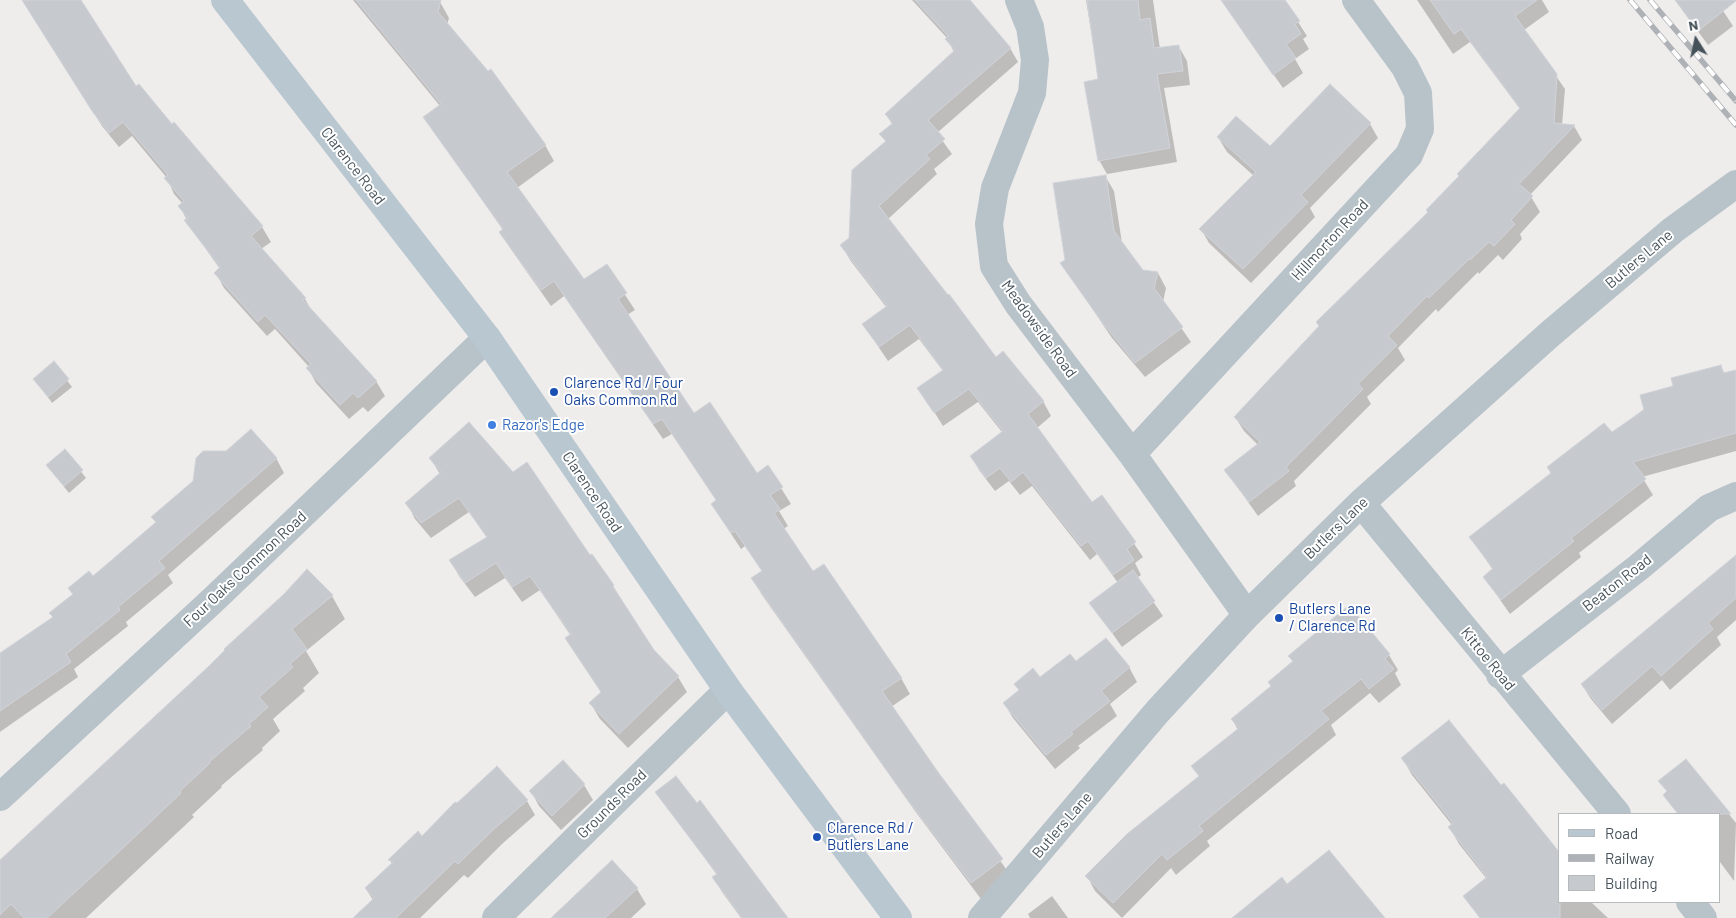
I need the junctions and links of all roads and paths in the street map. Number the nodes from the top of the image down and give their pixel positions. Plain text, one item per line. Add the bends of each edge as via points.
1 (224, 0) edge
2 (1019, 0) edge
3 (1356, 0) edge
4 (1736, 184) edge
5 (487, 338) junction
6 (1132, 454) junction
7 (1736, 496) edge
8 (1360, 503) junction
9 (1247, 615) junction
10 (1500, 675) junction
11 (728, 690) junction
12 (3, 787) edge
13 (1615, 813) edge
14 (1691, 903) edge
15 (496, 918) edge
16 (898, 918) edge
17 (982, 918) edge
18 (1703, 918) edge

1 - 5 street, Clarence Road
2 - 6 street, Meadowside Road via 1032,35 1035,60 1032,93 995,188 989,224 994,266 1018,304
3 - 6 street, Hillmorton Road via 1405,67 1418,93 1420,129 1409,155
4 - 8 street, Butlers Lane via 1673,230
5 - 11 street, Clarence Road
5 - 12 street, Four Oaks Common Road via 212,601
6 - 9 street, Meadowside Road
7 - 10 street, Beaton Road via 1709,508
8 - 9 street, Butlers Lane
8 - 10 street, Kittoe Road
9 - 17 street, Butlers Lane via 1158,711
10 - 13 street, Kittoe Road
11 - 15 street, Grounds Road
11 - 16 street, Clarence Road
14 - 18 street

